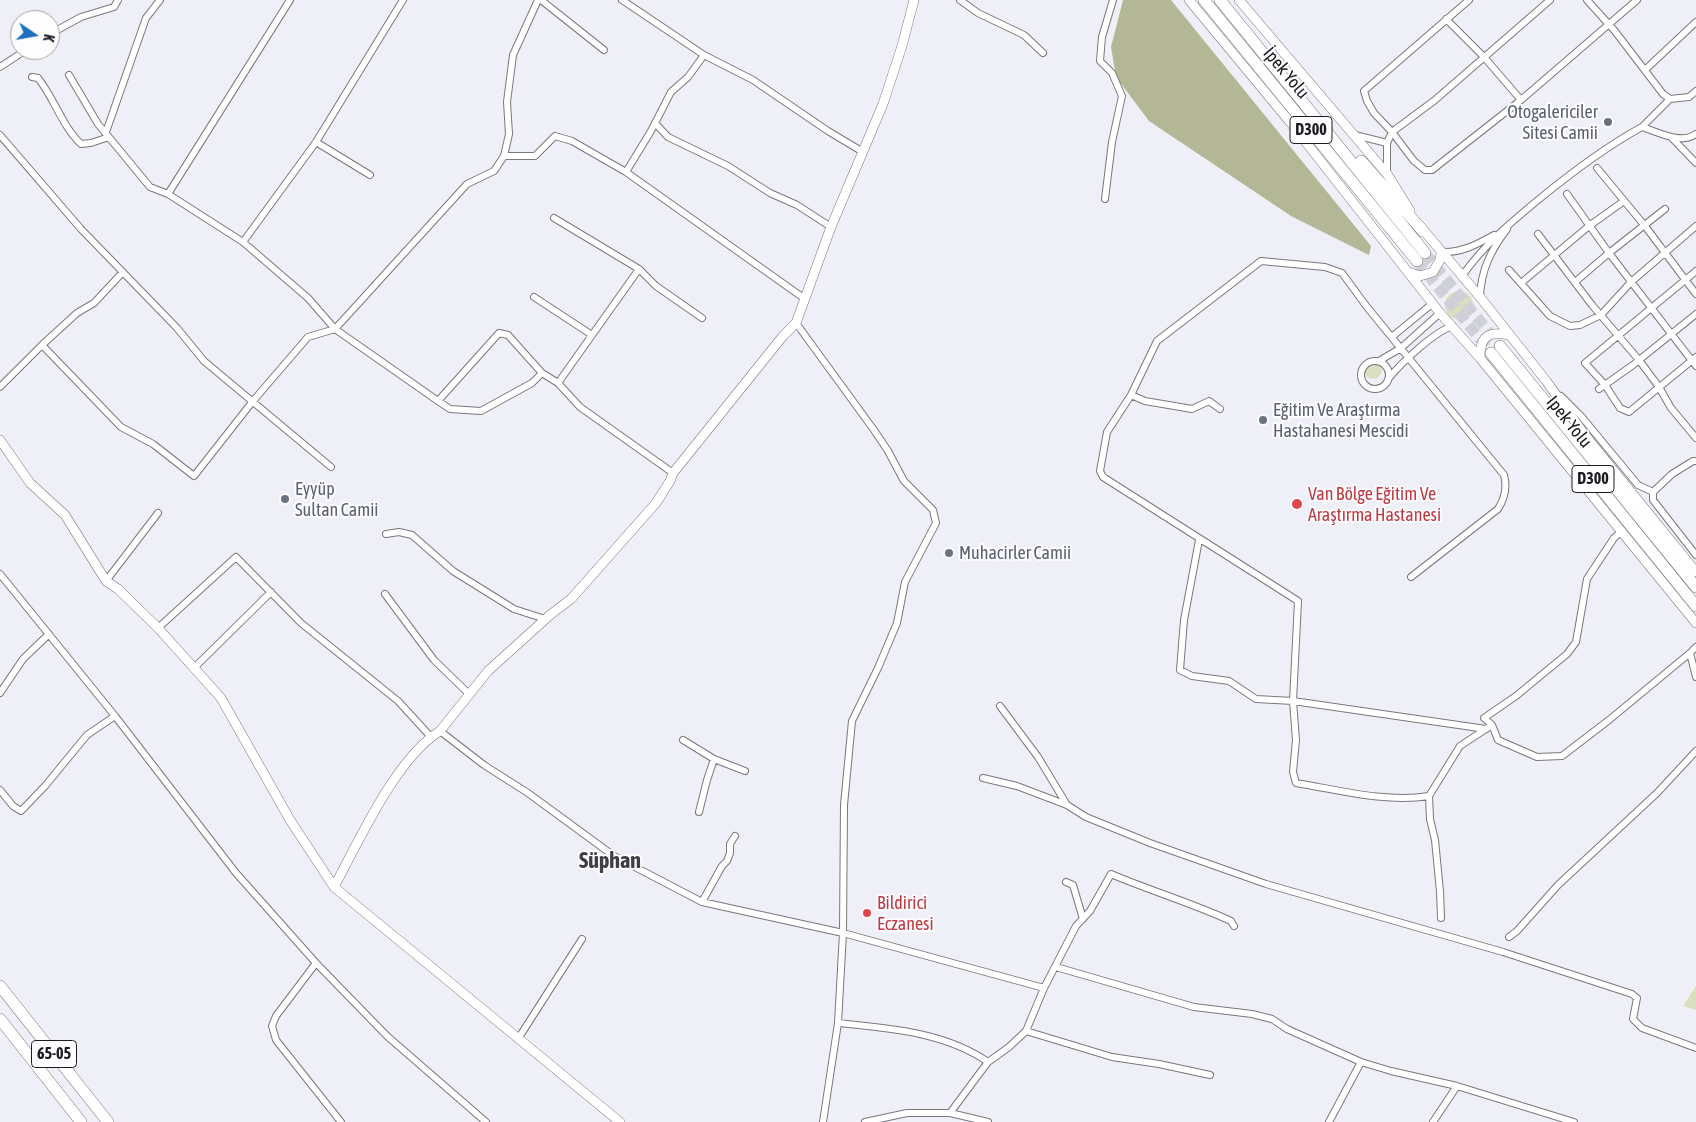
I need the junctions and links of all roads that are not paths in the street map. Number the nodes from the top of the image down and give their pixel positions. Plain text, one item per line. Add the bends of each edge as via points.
1 (118, 0) edge
2 (160, 0) edge
3 (290, 0) edge
4 (403, 0) edge
5 (540, 0) edge
6 (622, 0) edge
7 (914, 0) edge
8 (960, 0) edge
9 (1113, 0) edge
10 (1189, 0) edge
11 (1204, 0) edge
12 (1221, 0) edge
13 (1239, 0) edge
14 (1469, 0) edge
15 (1550, 0) edge
16 (1587, 0) edge
17 (1636, 0) edge
18 (1446, 19) junction
19 (1696, 22) edge
20 (1609, 25) junction
21 (60, 29) edge
22 (604, 50) dead end
23 (1043, 53) dead end
24 (704, 55) junction
25 (1484, 58) junction
26 (11, 60) edge
27 (0, 67) edge
28 (1645, 70) junction
29 (69, 75) dead end
30 (32, 77) dead end
31 (1696, 91) edge
32 (1670, 99) junction
33 (1522, 100) junction
34 (655, 123) junction
35 (1642, 126) junction
36 (1392, 132) junction
37 (1696, 134) edge
38 (0, 135) edge
39 (108, 135) junction
40 (1354, 135) junction
41 (1670, 136) junction
42 (316, 142) junction
43 (1387, 143) junction
44 (862, 152) junction
45 (504, 156) junction
46 (1696, 163) edge
47 (1597, 168) dead end
48 (626, 172) junction
49 (1387, 174) junction
50 (370, 175) dead end
51 (168, 194) junction
52 (1567, 194) dead end
53 (1105, 199) dead end
54 (1624, 201) junction
55 (1665, 209) dead end
56 (554, 218) dead end
57 (1512, 221) junction
58 (1589, 226) junction
59 (1645, 226) junction
60 (1696, 226) edge
61 (831, 227) junction
62 (1423, 231) junction
63 (1499, 232) junction
64 (1538, 234) dead end
65 (244, 242) junction
66 (1441, 252) junction
67 (1609, 253) junction
68 (1664, 253) junction
69 (1554, 254) junction
70 (639, 269) junction
71 (1509, 270) dead end
72 (1696, 271) edge
73 (1408, 272) junction
74 (122, 273) junction
75 (1462, 276) junction
76 (1684, 280) junction
77 (1575, 282) junction
78 (1631, 282) junction
79 (1521, 283) junction
80 (1696, 294) edge
81 (534, 296) dead end
82 (1480, 297) junction
83 (804, 299) junction
84 (1433, 302) junction
85 (1651, 307) junction
86 (1440, 313) junction
87 (1696, 314) edge
88 (1600, 315) junction
89 (702, 318) dead end
90 (796, 323) junction
91 (1453, 326) junction
92 (335, 329) junction
93 (1508, 334) junction
94 (1672, 334) junction
95 (592, 335) junction
96 (1619, 335) junction
97 (1393, 336) junction
98 (42, 345) junction
99 (1401, 348) junction
100 (1409, 358) junction
101 (1480, 358) junction
102 (1639, 360) junction
103 (1379, 361) junction
104 (1695, 361) edge
105 (542, 373) junction
106 (1389, 378) junction
107 (1547, 382) junction
108 (558, 383) junction
109 (0, 387) edge
110 (1602, 387) junction
111 (1659, 388) junction
112 (1131, 395) junction
113 (253, 401) junction
114 (438, 401) junction
115 (1220, 409) dead end
116 (1696, 438) edge
117 (0, 440) edge
118 (1696, 461) edge
119 (332, 467) dead end
120 (672, 473) junction
121 (1653, 492) junction
122 (158, 513) dead end
123 (1622, 531) junction
124 (386, 534) dead end
125 (1199, 540) junction
126 (1696, 555) edge
127 (1696, 572) edge
128 (0, 574) edge
129 (1412, 577) dead end
130 (106, 581) junction
131 (1696, 587) edge
132 (271, 592) junction
133 (384, 594) dead end
134 (1696, 606) edge
135 (545, 619) junction
136 (1696, 623) edge
137 (158, 628) junction
138 (49, 634) junction
139 (1696, 647) edge
140 (1690, 653) junction
141 (194, 668) junction
142 (1696, 677) edge
143 (0, 693) edge
144 (469, 694) junction
145 (1293, 701) junction
146 (1000, 706) dead end
147 (115, 716) junction
148 (1489, 727) junction
149 (440, 731) junction
150 (431, 737) junction
151 (682, 740) dead end
152 (1696, 750) edge
153 (714, 759) junction
154 (745, 772) dead end
155 (983, 778) dead end
156 (0, 790) edge
157 (1429, 796) junction
158 (1067, 805) junction
159 (699, 812) dead end
160 (735, 836) dead end
161 (1066, 882) dead end
162 (334, 887) junction
163 (702, 902) junction
164 (1440, 918) dead end
165 (1083, 919) junction
166 (1234, 926) dead end
167 (843, 933) junction
168 (1509, 937) dead end
169 (582, 939) dead end
170 (316, 963) junction
171 (1056, 967) junction
172 (0, 986) edge
173 (1044, 988) junction
174 (0, 1019) edge
175 (838, 1023) junction
176 (1026, 1031) junction
177 (518, 1039) junction
178 (1696, 1048) edge
179 (988, 1062) junction
180 (1360, 1062) junction
181 (1210, 1075) dead end
182 (1457, 1086) junction
183 (950, 1113) junction
184 (81, 1122) edge
185 (108, 1122) edge
186 (341, 1122) edge
187 (486, 1122) edge
188 (620, 1122) edge
189 (823, 1122) edge
190 (865, 1122) edge
191 (988, 1122) edge
192 (1329, 1122) edge
193 (1433, 1122) edge
194 (1574, 1122) edge

1 - 21 street via 114,7 81,17
2 - 39 street via 146,18
3 - 51 street
4 - 42 street
5 - 22 street
5 - 45 street via 513,55
6 - 24 street
7 - 44 street via 883,104
8 - 23 street via 978,13 1024,35
9 - 53 street via 1102,37 1100,61 1112,73 1122,96
10 - 73 street
11 - 12 highway, İpek Yolu / D300 via 1421,257
12 - 62 highway
13 - 40 street
14 - 18 street
15 - 25 street
16 - 20 street
17 - 20 street
18 - 25 street
18 - 36 street via 1364,90 1374,113
19 - 28 street
20 - 28 street
20 - 33 street
24 - 34 street via 688,77 671,92
24 - 44 street via 753,80
25 - 33 street
25 - 36 street
26 - 27 street
28 - 32 street
29 - 39 street
30 - 39 street via 38,78 44,86 80,144
31 - 32 street via 1689,97
32 - 35 street
33 - 36 street via 1432,170 1425,170 1414,161
34 - 48 street
34 - 61 street via 668,138 728,166
35 - 41 street
35 - 57 street via 1614,142
36 - 43 street
37 - 41 street via 1682,140
38 - 74 street
39 - 51 street via 150,187
40 - 43 street
40 - 49 street
41 - 46 street
42 - 50 street
42 - 65 street
43 - 49 street
44 - 61 street
45 - 48 street via 535,156 555,136 572,141
45 - 92 street via 494,171 467,184
47 - 54 street
48 - 83 street
49 - 62 street
51 - 65 street
52 - 58 street
54 - 58 street
54 - 59 street
55 - 59 street
56 - 70 street
57 - 63 street
57 - 82 street via 1485,266
58 - 67 street
58 - 69 street
59 - 67 street
59 - 68 street
60 - 68 street
61 - 83 street
62 - 66 street
63 - 66 street via 1467,249
63 - 75 street
64 - 69 street
65 - 92 street via 308,298
66 - 73 street via 1433,272 1420,276
66 - 75 street
67 - 77 street
67 - 78 street
68 - 76 street
68 - 78 street
69 - 77 street
69 - 79 street
70 - 89 street via 656,286
70 - 95 street
71 - 79 street
72 - 76 street
73 - 84 street
74 - 98 street via 94,303 77,313
74 - 113 street via 204,360
75 - 82 street
76 - 80 street
76 - 85 street
77 - 88 street
78 - 85 street
78 - 88 street
79 - 88 street via 1550,316 1570,326
81 - 95 street
82 - 93 street
83 - 90 street
84 - 86 street
84 - 97 street
85 - 94 street
85 - 96 street
86 - 91 street
86 - 99 street
87 - 94 street
88 - 96 street
90 - 120 street
90 - 167 street via 874,430 904,481 933,510 936,523 905,582 897,623 852,721 844,805
91 - 100 street
91 - 101 street
92 - 113 street via 308,337
92 - 114 street
93 - 101 street via 1486,337
93 - 107 street
94 - 102 street
94 - 104 street
95 - 108 street
96 - 102 street
96 - 110 street via 1585,363
97 - 99 street
97 - 112 street via 1337,270 1261,261 1158,341
98 - 109 street
98 - 113 street via 121,427 152,444 194,476
99 - 100 street
99 - 103 street
100 - 106 street
100 - 129 street via 1504,475 1505,486 1498,509
101 - 123 street
102 - 110 street
102 - 111 street
103 - 106 street via 1386,366
103 - 106 street via 1370,362 1363,368 1363,382 1370,388 1380,388
104 - 111 street
105 - 108 street
105 - 114 street via 532,383 481,411 450,409
105 - 114 street via 508,335 499,333
107 - 121 street via 1581,416 1638,485
107 - 127 street via 1584,434
108 - 120 street via 580,407
110 - 111 street via 1620,408 1629,412
111 - 116 street
112 - 115 street via 1145,401 1192,409 1209,401
112 - 125 street via 1107,432 1100,471 1103,477
113 - 119 street
117 - 130 street via 30,483 66,515
118 - 121 street via 1672,474
120 - 135 street via 656,503 571,599
121 - 126 street via 1653,500
122 - 130 street
123 - 136 street
123 - 148 street via 1587,579 1576,642 1567,654 1484,718
124 - 135 street via 400,532 412,535 453,571 514,609
125 - 145 street via 1298,601
125 - 145 street via 1184,620 1180,670 1192,676 1229,681 1256,699
128 - 138 street
130 - 137 street
131 - 134 highway, Ipek Yolu / D300 via 1496,349
132 - 137 street via 236,557
132 - 141 street
132 - 150 street via 301,623 398,701
133 - 144 street via 434,660
135 - 144 street via 488,671
137 - 141 street
138 - 143 street via 23,659
138 - 147 street
139 - 140 street
140 - 142 street
140 - 148 street via 1562,756 1537,757 1498,740
141 - 162 street via 221,698 290,820
144 - 149 street
145 - 148 street
145 - 157 street via 1296,740 1293,772 1296,783 1386,797
146 - 158 street via 1038,757
147 - 156 street via 87,735 21,811
147 - 170 street via 236,873
148 - 157 street via 1460,746
149 - 150 street
149 - 163 street via 614,856
150 - 162 street via 405,765 382,799
151 - 153 street
152 - 168 street via 1657,793 1558,885
153 - 154 street
153 - 159 street
155 - 158 street via 1017,786
157 - 164 street via 1440,890
158 - 178 street via 1086,817 1150,843 1266,884 1503,952 1632,994 1637,998 1633,1019 1642,1028
160 - 163 street via 727,861
161 - 165 street via 1073,885
162 - 177 street
163 - 167 street
165 - 166 street via 1111,874 1192,904 1231,921
165 - 171 street via 1076,926
167 - 173 street
167 - 175 street
169 - 177 street
170 - 186 street via 272,1026 276,1040
170 - 187 street via 387,1036
171 - 173 street
171 - 180 street via 1194,1006 1272,1019
172 - 185 highway, 65-05
173 - 176 street
174 - 184 highway, 65-05
175 - 179 street via 901,1030 974,1052
175 - 189 street
176 - 179 street
176 - 181 street via 1112,1057
177 - 188 street
179 - 183 street
180 - 182 street
180 - 192 street
182 - 193 street
182 - 194 street
183 - 190 street via 907,1113
183 - 191 street

